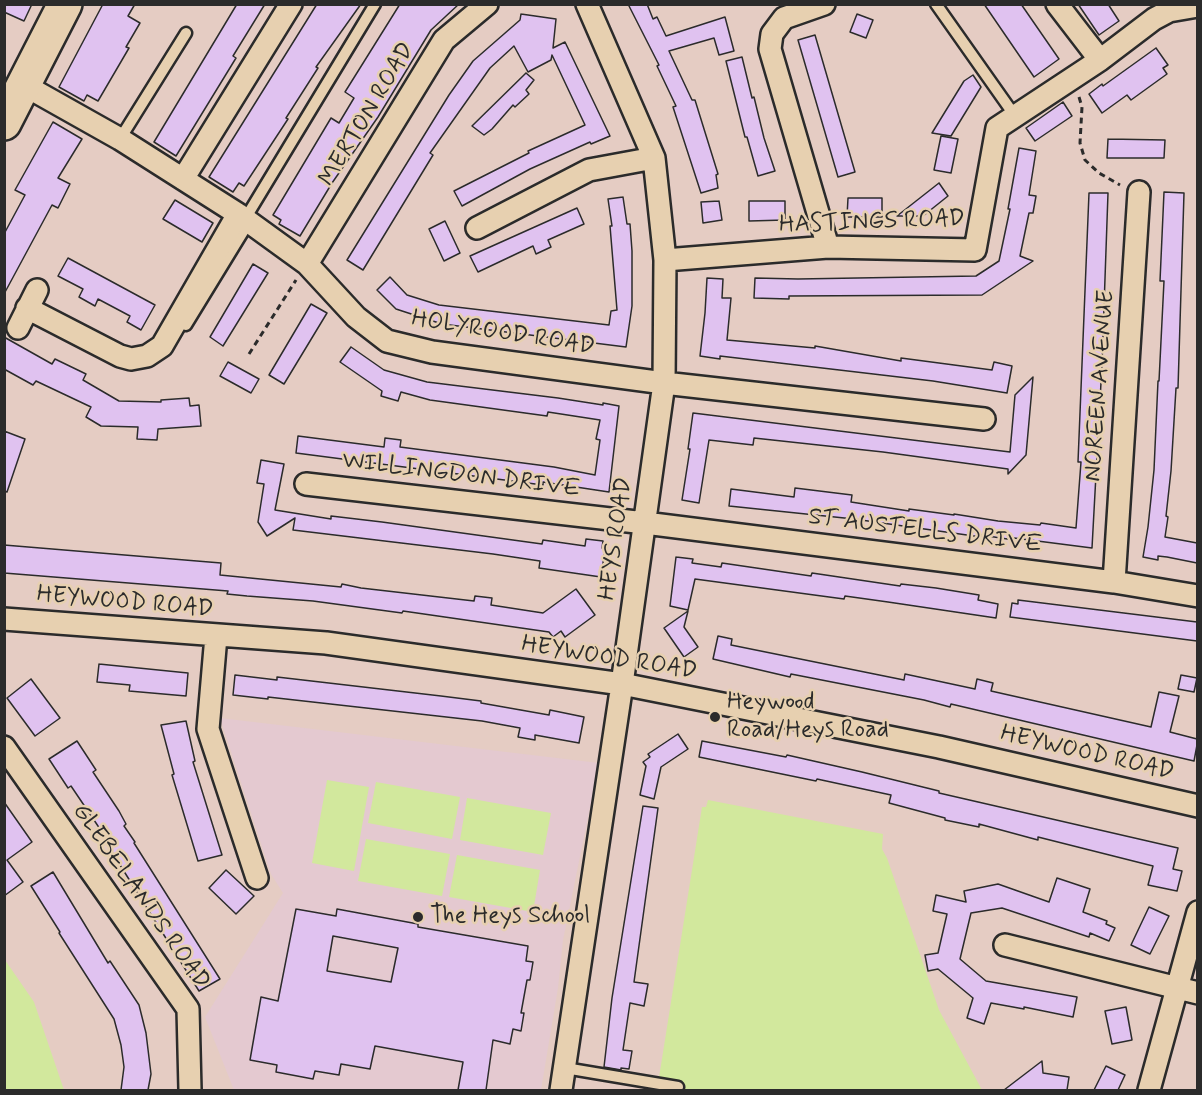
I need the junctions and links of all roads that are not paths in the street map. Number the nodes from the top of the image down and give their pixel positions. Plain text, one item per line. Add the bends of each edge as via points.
1 (65, 4) edge
2 (291, 4) edge
3 (375, 4) edge
4 (487, 4) edge
5 (587, 4) edge
6 (824, 4) edge
7 (936, 4) edge
8 (1057, 4) edge
9 (1197, 6) edge
10 (186, 33) dead end
11 (1100, 60) junction
12 (24, 85) junction
13 (1015, 116) junction
14 (5, 120) edge
15 (120, 139) junction
16 (654, 158) junction
17 (183, 179) junction
18 (1139, 192) road end
19 (244, 218) junction
20 (477, 228) dead end
21 (828, 247) junction
22 (665, 260) junction
23 (307, 264) junction
24 (186, 325) dead end
25 (18, 328) dead end
26 (664, 383) junction
27 (984, 419) dead end
28 (306, 484) dead end
29 (645, 523) junction
30 (1114, 582) junction
31 (1197, 596) edge
32 (4, 619) edge
33 (216, 636) junction
34 (622, 684) junction
35 (4, 747) edge
36 (1197, 806) edge
37 (257, 878) dead end
38 (1197, 912) edge
39 (1005, 945) dead end
40 (1176, 988) junction
41 (1197, 993) edge
42 (565, 1068) junction
43 (678, 1086) dead end
44 (190, 1090) edge
45 (561, 1090) edge
46 (1149, 1090) edge

1 - 12 main road
2 - 17 street
3 - 19 lane
4 - 23 street, MERTON ROAD via 444,40
5 - 16 street, HEYS ROAD
6 - 21 street via 784,18 772,34 770,49
7 - 13 lane
8 - 11 street
9 - 11 street, HASTINGS ROAD via 1169,10
10 - 15 lane
11 - 13 street, HASTINGS ROAD
12 - 14 main road
12 - 15 street, HOLYROOD ROAD
13 - 21 street, HASTINGS ROAD via 997,128 975,249
15 - 17 street, HOLYROOD ROAD
16 - 20 street via 589,170
16 - 22 street, HEYS ROAD
17 - 19 street, HOLYROOD ROAD
18 - 30 street, NOREEN AVENUE
19 - 23 street, HOLYROOD ROAD
19 - 24 lane
19 - 25 street via 162,346 147,356 120,356 32,299
21 - 22 street, HASTINGS ROAD
22 - 26 street, HEYS ROAD
23 - 26 street, HOLYROOD ROAD via 356,317 387,341 432,352
26 - 27 street, HOLYROOD ROAD
26 - 29 street, HEYS ROAD
28 - 29 street, WILLINGDON DRIVE
29 - 30 street, ST AUSTELLS DRIVE
29 - 34 street, HEYS ROAD
30 - 31 street, ST AUSTELLS DRIVE
32 - 33 street, HEYWOOD ROAD
33 - 34 street, HEYWOOD ROAD via 326,643
33 - 37 street via 208,729
34 - 36 street, HEYWOOD ROAD via 939,747
34 - 42 street, HEYS ROAD
35 - 44 street, GLEBELANDS ROAD via 188,1010
38 - 40 street
39 - 40 street
40 - 41 street
40 - 46 street
42 - 43 lane
42 - 45 street, HEYS ROAD

